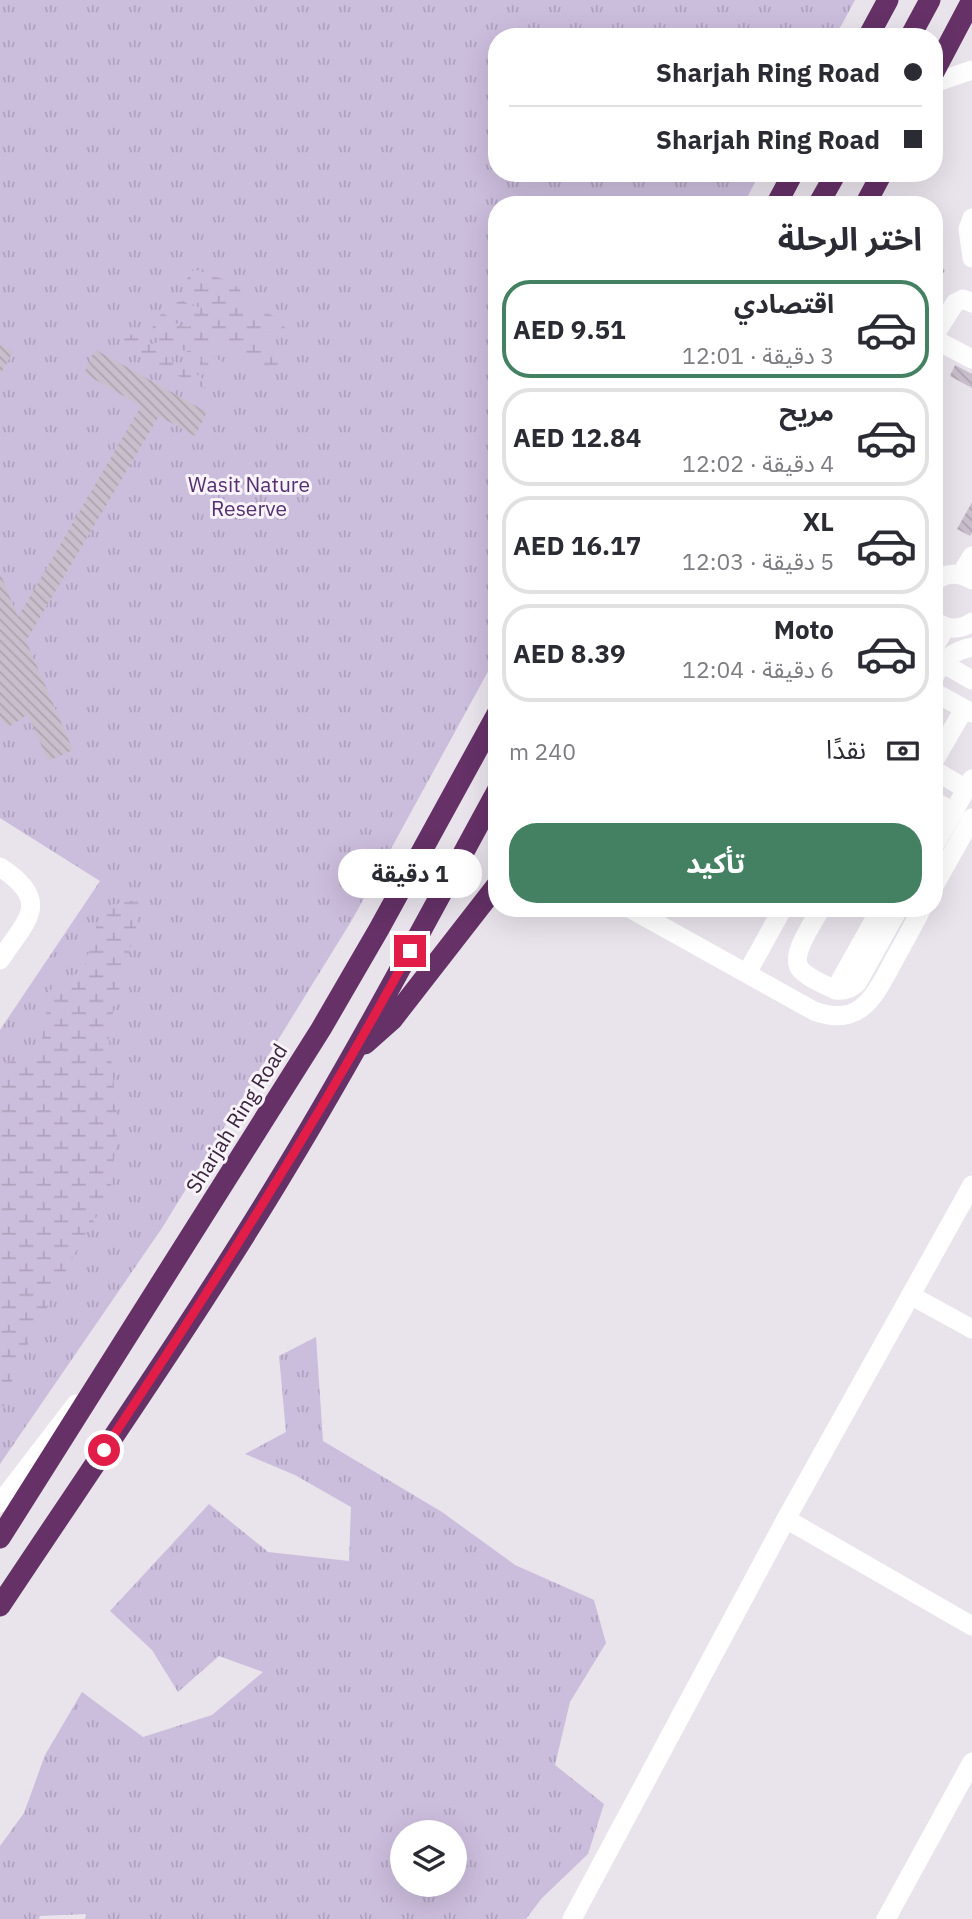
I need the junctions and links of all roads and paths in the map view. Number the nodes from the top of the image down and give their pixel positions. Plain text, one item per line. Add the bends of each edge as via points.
1 (888, 0) edge
2 (930, 0) edge
3 (970, 14) edge
4 (873, 28) edge
5 (915, 28) edge
6 (943, 58) edge
7 (972, 70) edge
8 (943, 80) edge
9 (972, 218) edge
10 (972, 258) edge
11 (972, 303) edge
12 (943, 322) edge
13 (943, 342) edge
14 (972, 359) edge
15 (972, 556) edge
16 (943, 577) edge
17 (969, 578) edge
18 (972, 622) edge
19 (943, 625) edge
20 (972, 647) edge
21 (943, 658) edge
22 (943, 665) edge
23 (972, 680) edge
24 (943, 697) edge
25 (968, 711) edge
26 (488, 730) edge
27 (943, 748) edge
28 (943, 774) edge
29 (969, 784) edge
30 (488, 808) edge
31 (947, 809) edge
32 (943, 833) edge
33 (0, 867) edge
34 (488, 897) edge
35 (645, 917) edge
36 (778, 917) edge
37 (816, 917) edge
38 (876, 917) edge
39 (895, 917) edge
40 (917, 917) edge
41 (0, 960) edge
42 (747, 973) junction
43 (835, 990) junction
44 (355, 1051) junction
45 (972, 1185) edge
46 (912, 1296) junction
47 (972, 1329) edge
48 (105, 1373) junction
49 (0, 1503) edge
50 (786, 1519) junction
51 (0, 1538) edge
52 (0, 1606) edge
53 (972, 1626) edge
54 (972, 1762) edge
55 (572, 1919) edge
56 (886, 1919) edge

1 - 4 highway
2 - 5 highway
3 - 6 highway
7 - 8 street
9 - 10 street via 968,229
11 - 12 street via 964,299 955,303
13 - 14 street
15 - 17 street
16 - 17 street
18 - 19 street via 962,627
20 - 21 street
22 - 23 street
24 - 25 street
25 - 27 street
26 - 48 highway, Sharjah Ring Road via 321,1028
28 - 29 street
29 - 31 street
30 - 44 highway
31 - 32 street
33 - 41 street via 24,885 31,901 27,919
34 - 44 highway via 392,1020
35 - 42 street
36 - 42 street
37 - 43 street via 796,962 802,971
38 - 43 street
39 - 43 street via 857,983 847,990
40 - 42 street via 876,993 849,1014 814,1011
44 - 52 highway via 235,1251
45 - 46 street
46 - 47 street
46 - 50 street
48 - 49 street
48 - 51 highway, Sharjah Ring Road
50 - 53 street
50 - 55 street
54 - 56 street

